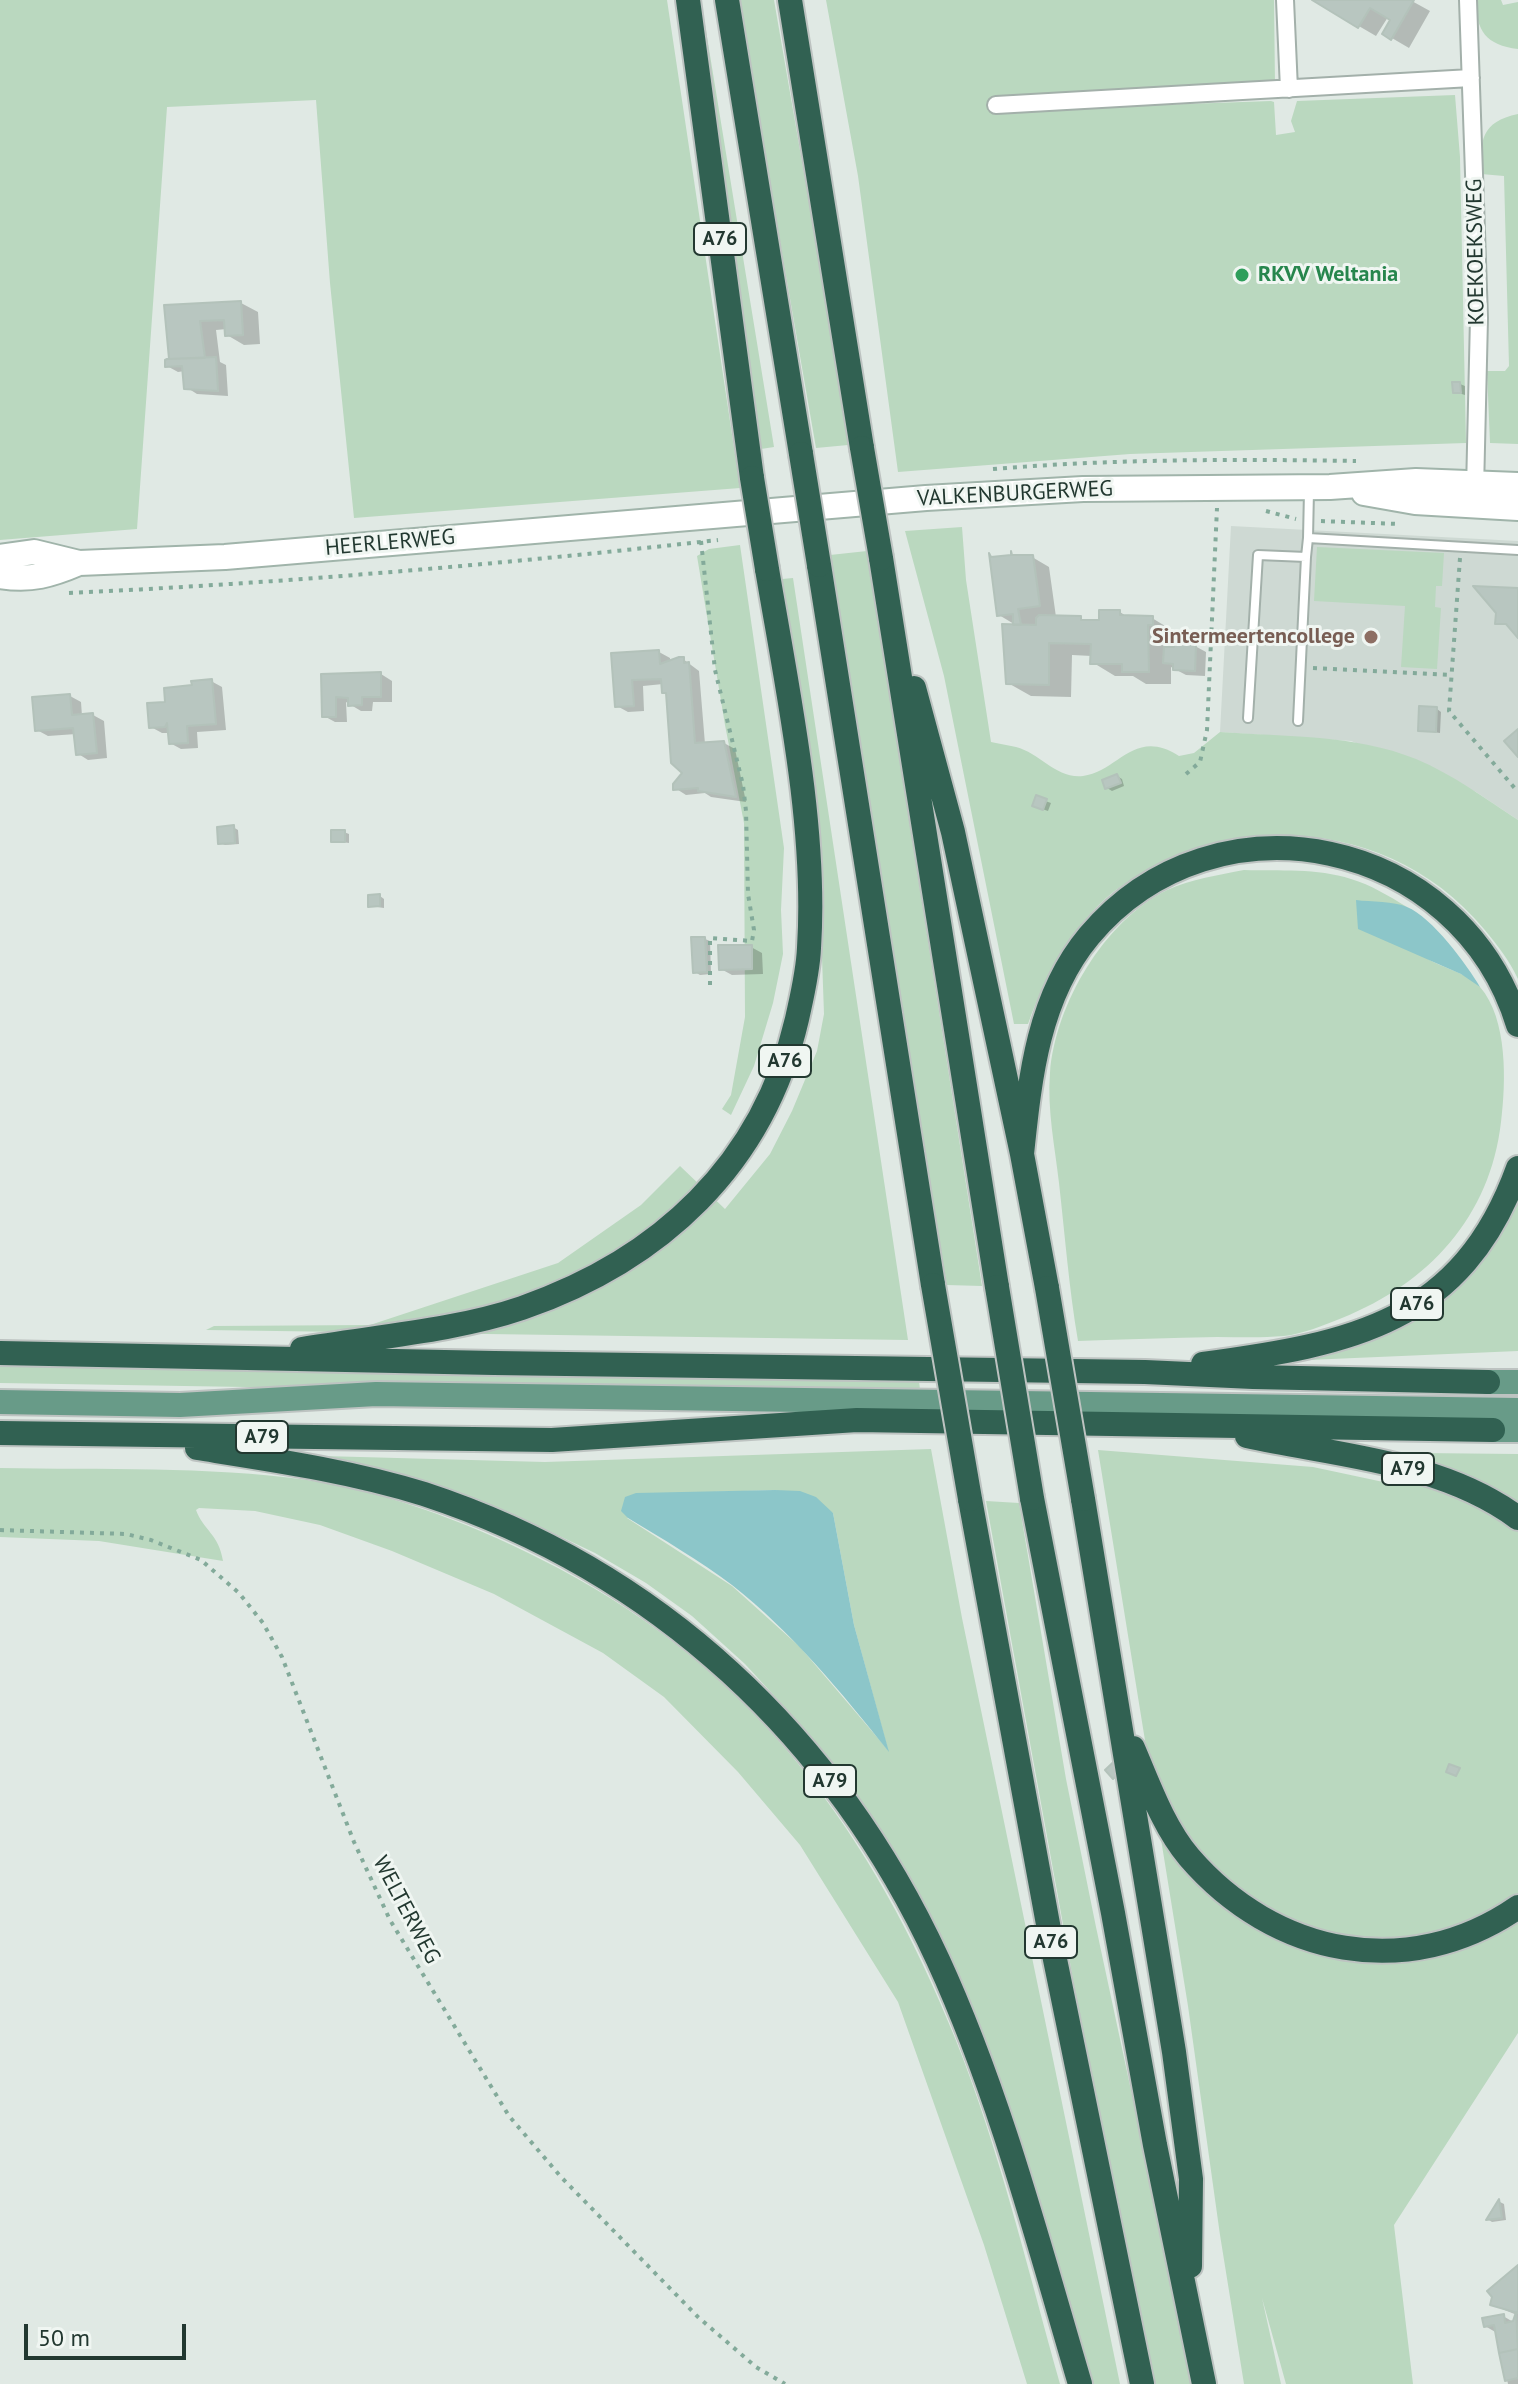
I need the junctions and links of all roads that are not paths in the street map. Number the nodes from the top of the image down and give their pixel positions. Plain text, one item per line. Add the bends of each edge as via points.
1 (688, 0) edge
2 (727, 0) edge
3 (790, 0) edge
4 (1285, 0) edge
5 (1468, 0) edge
6 (1471, 78) junction
7 (1289, 89) junction
8 (996, 105) dead end
9 (1518, 485) edge
10 (1320, 487) junction
11 (1475, 494) junction
12 (1518, 508) edge
13 (701, 530) joint
14 (1308, 538) junction
15 (1518, 550) edge
16 (0, 557) edge
17 (1306, 557) junction
18 (79, 563) junction
19 (882, 568) junction
20 (0, 576) edge
21 (1248, 718) dead end
22 (1298, 721) dead end
23 (1518, 1025) edge
24 (1022, 1154) junction
25 (1518, 1168) edge
26 (0, 1353) edge
27 (244, 1359) junction
28 (1145, 1372) junction
29 (1488, 1382) joint
30 (1518, 1382) edge
31 (0, 1402) edge
32 (1518, 1410) edge
33 (1198, 1425) junction
34 (1493, 1430) joint
35 (1518, 1430) edge
36 (0, 1433) edge
37 (114, 1435) junction
38 (1518, 1518) edge
39 (1118, 1715) junction
40 (1518, 1907) edge
41 (1190, 2316) junction
42 (1080, 2384) edge
43 (1142, 2384) edge
44 (1204, 2384) edge

1 - 27 highway, A76, bridge via 752,478 800,780 810,895 809,949 798,1016 781,1073 740,1152 703,1196 626,1260 517,1309 450,1326
2 - 43 highway, A76, bridge via 970,1499 1047,1920
3 - 19 highway, bridge
4 - 7 street
5 - 6 street, KOEKOEKSWEG
6 - 7 street
6 - 11 street, KOEKOEKSWEG via 1479,318
7 - 8 street
9 - 11 street, VALKENBURGERWEG
10 - 11 street, VALKENBURGERWEG via 1416,481
10 - 13 street, VALKENBURGERWEG via 1218,498 1083,489 926,498
10 - 14 lane via 1307,520
11 - 12 street, VALKENBURGERWEG
13 - 18 street, HEERLERWEG
14 - 15 lane
14 - 17 lane
16 - 18 street, HEERLERWEG via 34,552
17 - 21 lane via 1258,555
17 - 22 lane
18 - 20 street, HEERLERWEG via 35,579
19 - 24 highway via 953,832
19 - 41 highway, bridge via 1032,1498
23 - 24 highway via 1503,986 1466,931 1411,885 1357,860 1315,850 1254,848 1216,856 1144,888 1106,918 1076,955 1047,1012 1035,1057
24 - 39 highway, bridge
25 - 28 highway, A76 via 1489,1232 1458,1272 1395,1317 1316,1346
26 - 27 highway
27 - 28 highway
28 - 29 highway
29 - 30 main road
31 - 32 main road, A79 via 180,1405 376,1394
33 - 34 highway, A79
33 - 37 highway, A79 via 857,1420 552,1440
33 - 38 highway, A79 via 1414,1470 1452,1482
34 - 35 main road, A79
36 - 37 highway, A79
37 - 42 highway, A79 via 356,1476 458,1507 615,1583 682,1629 747,1687 855,1814 924,1930 993,2101
39 - 40 highway via 1156,1800 1189,1856 1220,1888 1274,1925 1341,1948 1412,1949 1474,1932
39 - 41 highway via 1191,2179
41 - 44 highway

